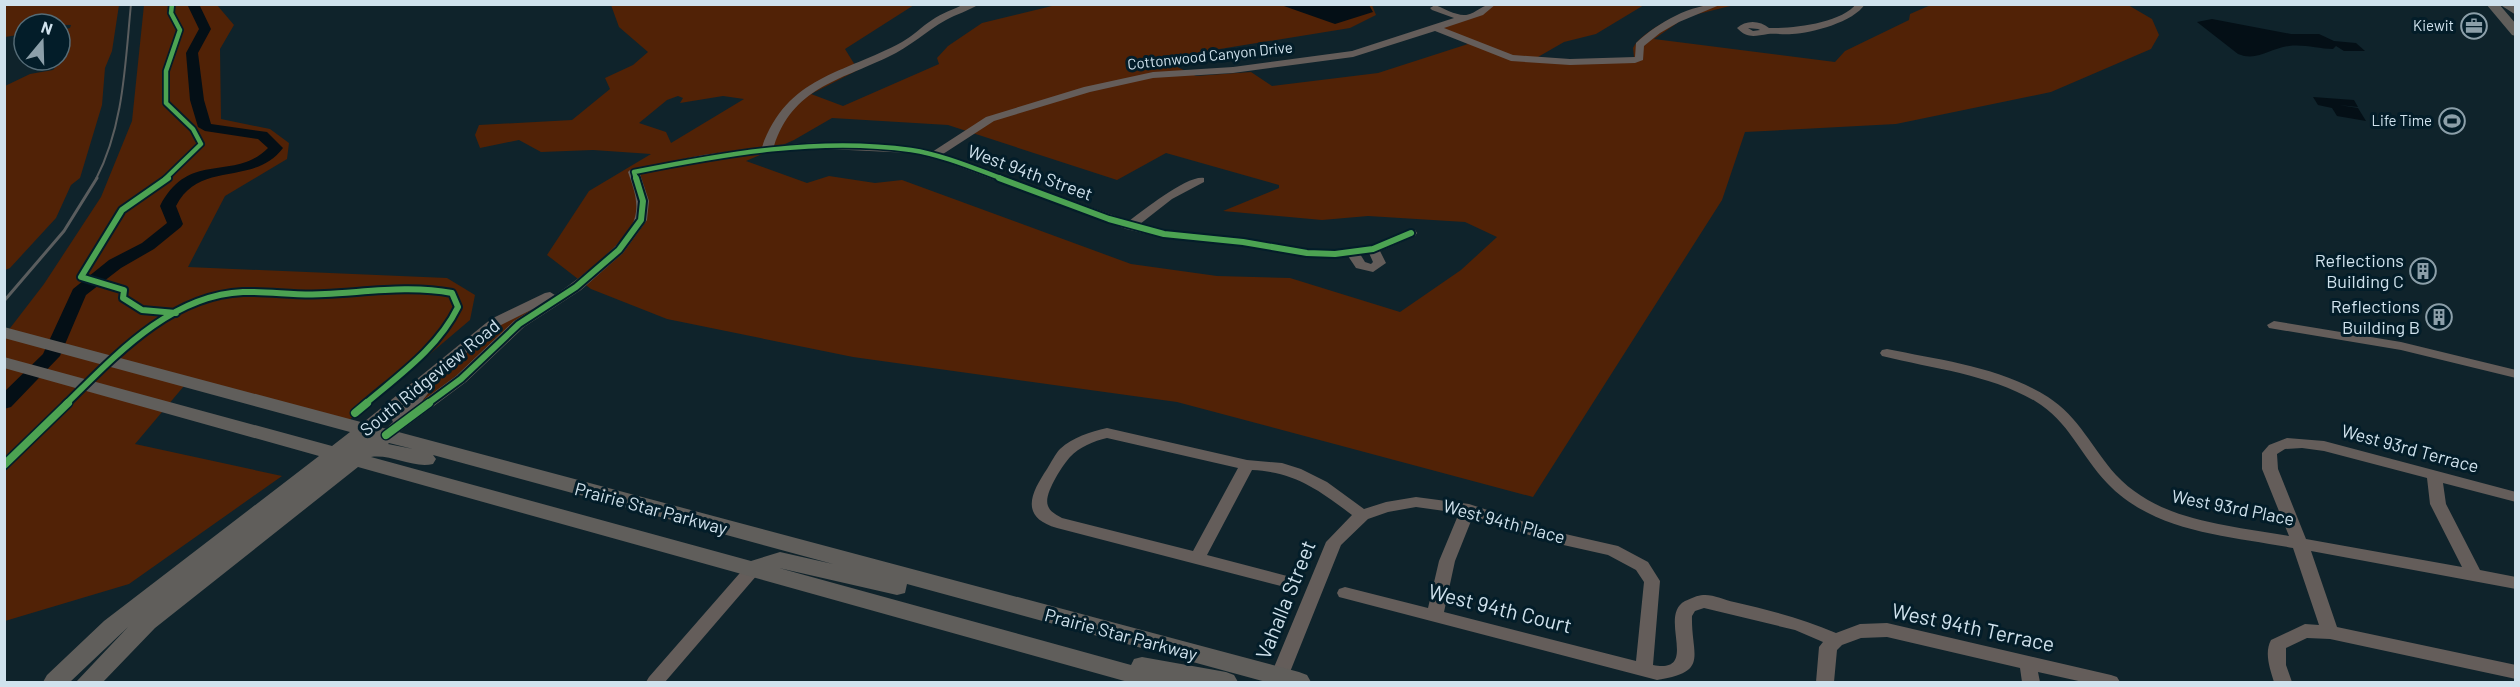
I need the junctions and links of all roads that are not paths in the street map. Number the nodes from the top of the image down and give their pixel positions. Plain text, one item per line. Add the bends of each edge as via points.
1 (975, 4) edge
2 (1492, 4) edge
3 (1718, 4) edge
4 (1861, 4) edge
5 (2492, 4) edge
6 (2505, 4) edge
7 (1435, 8) dead end
8 (2516, 11) edge
9 (1464, 18) junction
10 (1436, 28) junction
11 (1766, 31) dead end
12 (2516, 32) edge
13 (767, 149) junction
14 (934, 155) junction
15 (1200, 180) dead end
16 (1130, 226) junction
17 (1411, 233) dead end
18 (1373, 249) junction
19 (1352, 252) junction
20 (591, 274) junction
21 (2274, 325) dead end
22 (4, 332) edge
23 (1887, 353) dead end
24 (4, 362) edge
25 (443, 368) junction
26 (2516, 374) edge
27 (366, 448) junction
28 (1246, 465) junction
29 (2434, 476) junction
30 (2516, 496) edge
31 (1469, 510) junction
32 (1362, 515) junction
33 (2299, 541) junction
34 (1197, 558) junction
35 (752, 570) junction
36 (2473, 573) junction
37 (1281, 580) dead end
38 (2516, 583) edge
39 (1345, 593) dead end
40 (972, 595) junction
41 (1435, 616) junction
42 (2330, 632) junction
43 (996, 638) junction
44 (1836, 640) junction
45 (2028, 663) junction
46 (1644, 669) junction
47 (2516, 672) edge
48 (1278, 681) edge
49 (56, 682) edge
50 (88, 682) edge
51 (655, 682) edge
52 (1160, 682) edge
53 (1226, 682) edge
54 (1825, 682) edge
55 (2031, 682) edge
56 (2111, 682) edge
57 (2283, 682) edge

1 - 13 street via 939,19 904,45 800,97 776,121
2 - 9 street, Cottonwood Canyon Drive
3 - 10 street via 1680,17 1645,39 1639,45 1637,59 1570,62 1511,58
4 - 11 street via 1857,10 1816,29
5 - 12 main road
6 - 8 main road
7 - 9 street
9 - 10 street, Cottonwood Canyon Drive
10 - 14 street, Cottonwood Canyon Drive via 1355,53 1233,70 1153,75 1088,89 990,119
13 - 14 street, West 94th Street via 817,146 911,150
13 - 20 street, West 94th Street via 634,172 643,201 641,220 619,250
14 - 16 street, West 94th Street
15 - 16 street
16 - 19 street, West 94th Street via 1307,253
17 - 18 street, West 94th Street
18 - 19 street, West 94th Street
18 - 19 street via 1380,263 1373,268 1360,265
20 - 25 street, South Ridgeview Road via 496,322
20 - 27 street, South Ridgeview Road via 519,324 461,380
21 - 26 street via 2402,346
22 - 27 main road, Prairie Star Parkway via 188,381
23 - 33 street, West 93rd Place via 1997,379 2039,397 2072,423 2113,483 2144,506 2188,523
24 - 27 main road, Prairie Star Parkway via 197,415
25 - 27 street
25 - 27 street, South Ridgeview Road
27 - 35 main road, Prairie Star Parkway
27 - 40 main road, Prairie Star Parkway via 528,476
27 - 49 main road, South Ridgeview Road via 138,606
27 - 50 main road, South Ridgeview Road via 147,622
28 - 32 street via 1299,472 1322,484
28 - 34 street
28 - 34 street via 1107,433 1082,439 1065,453 1040,491 1043,513 1070,526
29 - 30 street, West 93rd Terrace
29 - 33 street, West 93rd Terrace via 2366,456 2294,442 2274,447 2269,453 2270,469
29 - 36 street via 2438,504
31 - 32 street, West 94th Place via 1416,502
31 - 41 street via 1461,524
31 - 46 street, West 94th Place via 1550,536 1612,550 1642,566 1652,581
32 - 48 street, Vahalla Street via 1334,542
33 - 36 street, West 93rd Place
33 - 42 street
34 - 37 street
35 - 40 main road via 780,560 912,591 954,597
35 - 43 main road, Prairie Star Parkway
35 - 51 street
36 - 38 street, West 93rd Place
39 - 41 street, West 94th Court
40 - 48 main road, Prairie Star Parkway
41 - 46 street, West 94th Court
42 - 47 street
42 - 57 street via 2305,631 2277,645 2277,665
43 - 52 main road, Prairie Star Parkway
43 - 53 main road
44 - 45 street, West 94th Terrace via 1860,631 1887,630
44 - 46 street via 1799,624 1703,601 1689,604 1683,610 1688,655 1685,663 1670,673
44 - 54 street via 1828,647
45 - 55 street
45 - 56 street, West 94th Terrace

